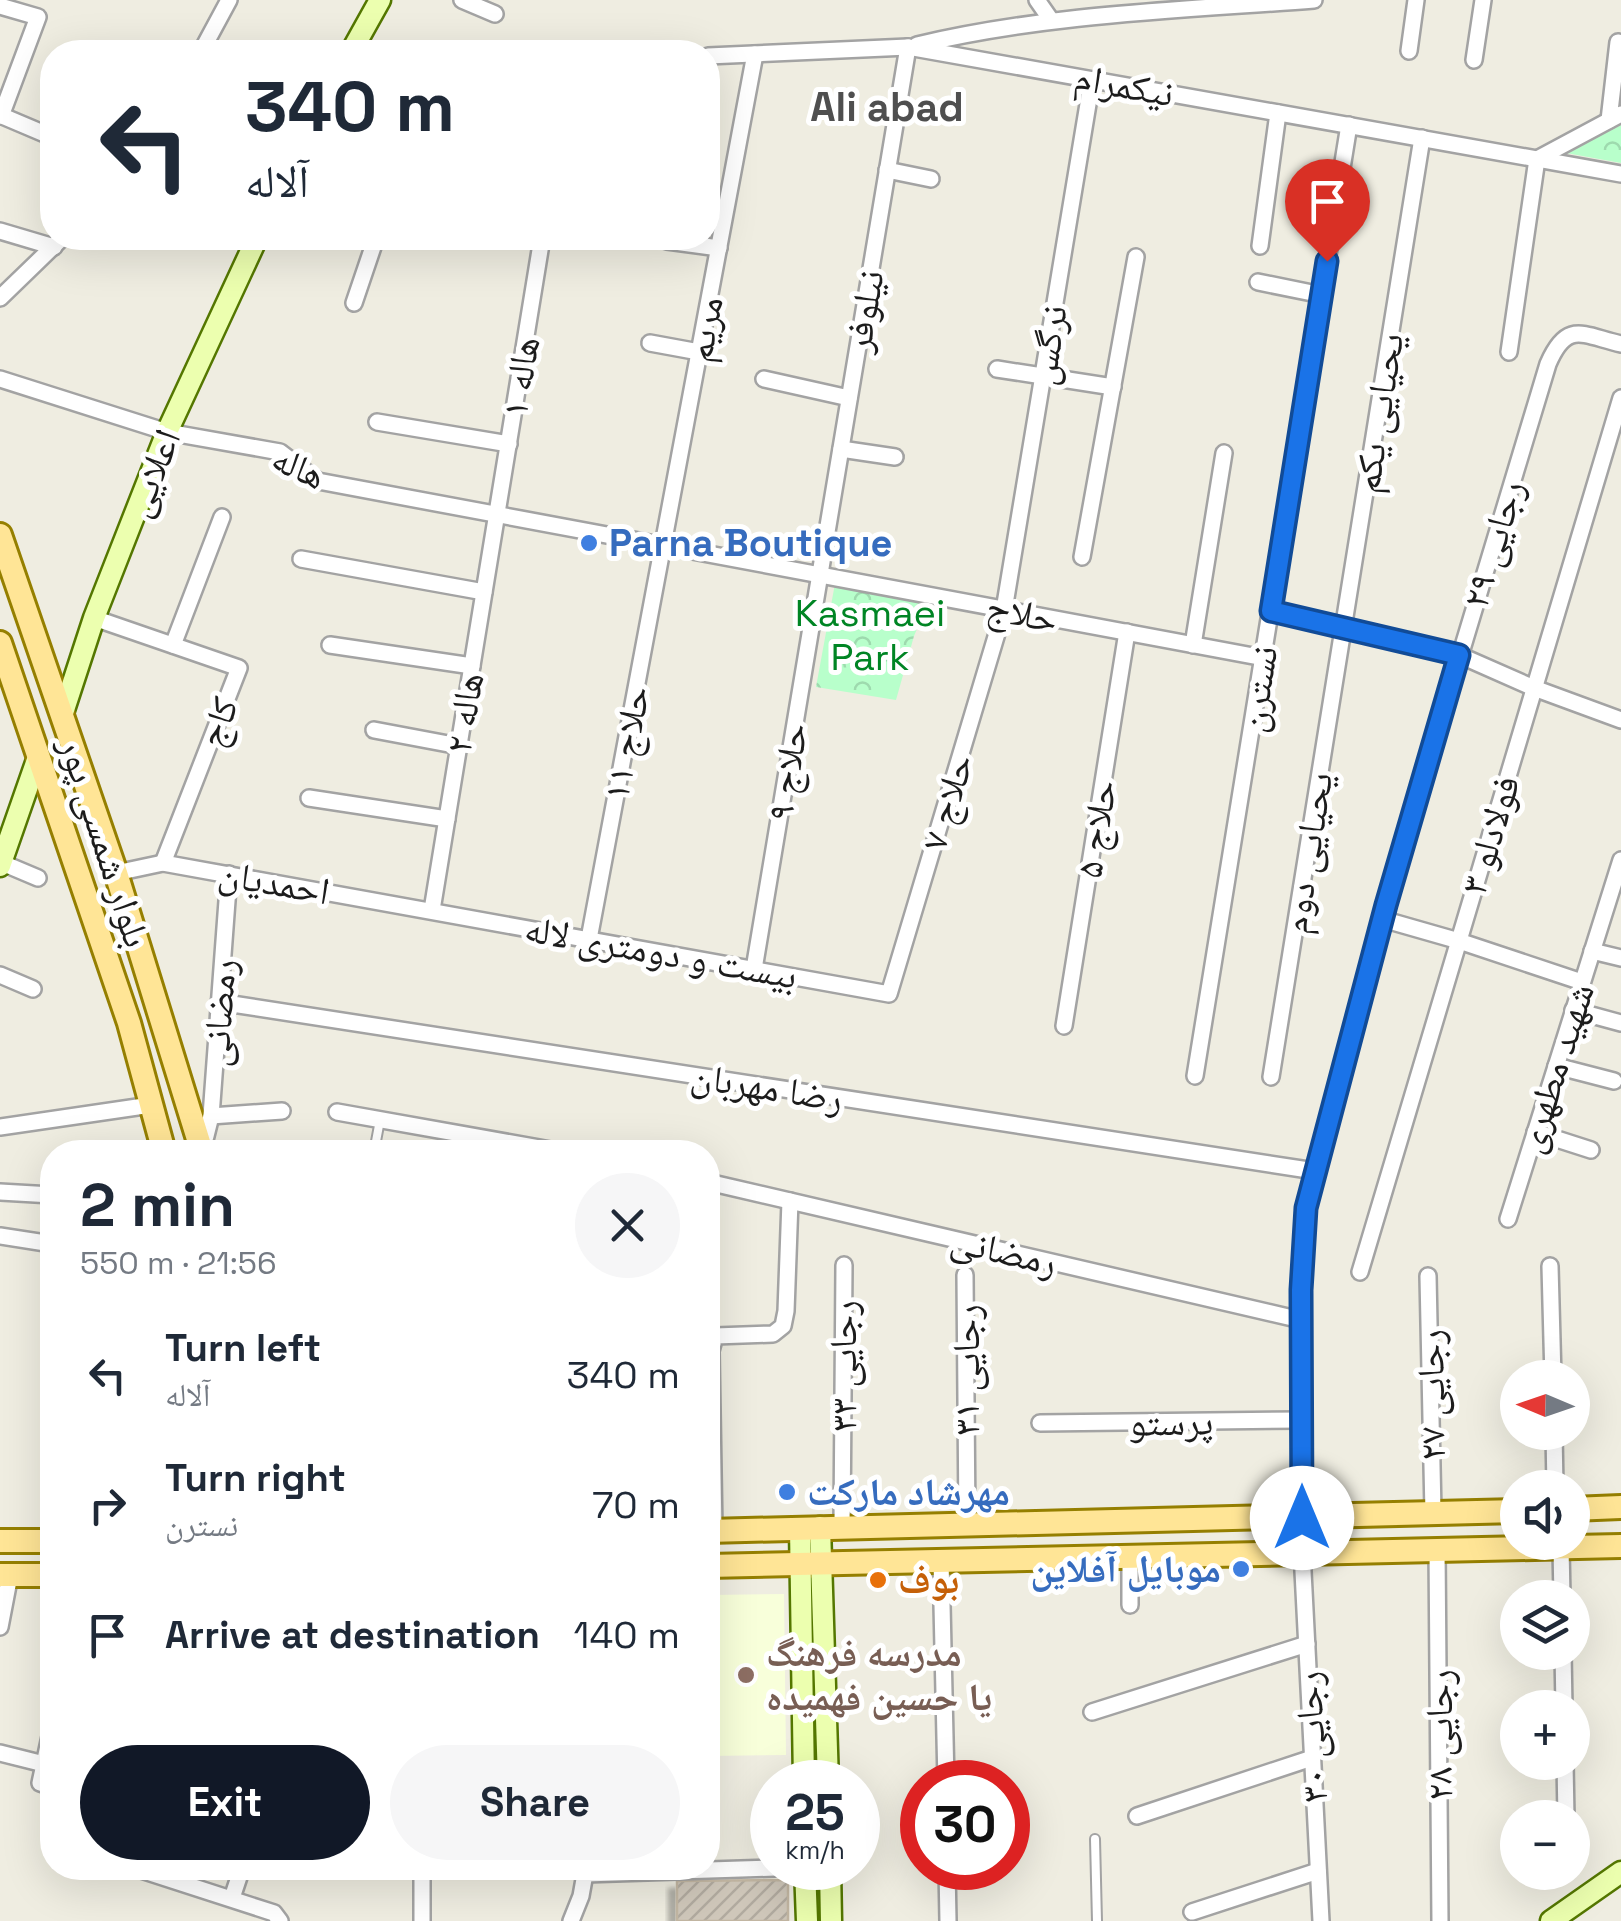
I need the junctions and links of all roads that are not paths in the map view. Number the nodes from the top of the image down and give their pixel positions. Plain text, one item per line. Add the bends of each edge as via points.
1 (229, 0) edge
2 (380, 0) edge
3 (462, 0) edge
4 (1038, 0) edge
5 (1314, 0) edge
6 (1416, 0) edge
7 (1482, 0) edge
8 (0, 6) edge
9 (1169, 6) edge
10 (495, 14) dead end
11 (1051, 20) junction
12 (207, 40) edge
13 (358, 40) edge
14 (1618, 42) dead end
15 (908, 47) junction
16 (1409, 51) dead end
17 (756, 54) junction
18 (720, 56) edge
19 (1474, 60) dead end
20 (1092, 80) junction
21 (1278, 112) junction
22 (0, 116) edge
23 (1615, 117) edge
24 (1348, 125) junction
25 (40, 132) edge
26 (1422, 138) junction
27 (1537, 159) junction
28 (887, 170) junction
29 (1621, 174) edge
30 (931, 179) dead end
31 (0, 231) edge
32 (40, 239) edge
33 (720, 243) edge
34 (1260, 246) dead end
35 (50, 250) edge
36 (251, 250) edge
37 (372, 250) edge
38 (540, 250) edge
39 (719, 250) edge
40 (1136, 257) dead end
41 (1258, 282) dead end
42 (1322, 295) junction
43 (0, 298) edge
44 (354, 303) dead end
45 (650, 344) dead end
46 (1621, 344) edge
47 (700, 352) junction
48 (1509, 352) dead end
49 (997, 369) dead end
50 (1042, 378) junction
51 (0, 379) edge
52 (764, 379) dead end
53 (1113, 387) junction
54 (849, 398) junction
55 (1621, 398) edge
56 (377, 422) dead end
57 (167, 432) junction
58 (508, 444) junction
59 (840, 449) junction
60 (1224, 453) dead end
61 (894, 457) dead end
62 (497, 516) junction
63 (222, 517) dead end
64 (0, 534) edge
65 (663, 546) junction
66 (1082, 556) dead end
67 (301, 558) dead end
68 (820, 575) junction
69 (484, 592) junction
70 (1004, 610) junction
71 (1271, 611) junction
72 (94, 618) junction
73 (1343, 628) junction
74 (1127, 632) junction
75 (0, 643) edge
76 (174, 645) junction
77 (330, 645) dead end
78 (1192, 645) junction
79 (1459, 655) junction
80 (1264, 658) junction
81 (472, 666) junction
82 (1534, 688) junction
83 (62, 716) junction
84 (1621, 720) edge
85 (374, 730) dead end
86 (459, 746) junction
87 (38, 757) junction
88 (309, 798) dead end
89 (447, 820) junction
90 (1621, 860) edge
91 (163, 862) junction
92 (0, 863) edge
93 (116, 873) junction
94 (228, 874) junction
95 (38, 878) dead end
96 (1617, 885) edge
97 (432, 910) junction
98 (1382, 919) junction
99 (589, 939) junction
100 (1459, 941) junction
101 (1592, 951) junction
102 (1621, 958) edge
103 (754, 969) junction
104 (0, 975) edge
105 (1582, 982) junction
106 (33, 989) dead end
107 (890, 994) joint
108 (219, 1002) junction
109 (1574, 1010) junction
110 (1621, 1022) edge
111 (1064, 1026) dead end
112 (1556, 1066) junction
113 (1195, 1076) dead end
114 (1271, 1077) dead end
115 (1614, 1081) dead end
116 (151, 1106) junction
117 (282, 1111) dead end
118 (337, 1112) dead end
119 (211, 1116) junction
120 (380, 1120) junction
121 (0, 1127) edge
122 (1535, 1132) junction
123 (161, 1140) edge
124 (198, 1140) edge
125 (205, 1140) edge
126 (376, 1140) edge
127 (476, 1140) edge
128 (1591, 1150) dead end
129 (1315, 1171) junction
130 (720, 1185) edge
131 (0, 1192) edge
132 (40, 1194) edge
133 (790, 1201) junction
134 (1508, 1219) dead end
135 (0, 1236) edge
136 (40, 1242) edge
137 (844, 1265) dead end
138 (1550, 1266) dead end
139 (1360, 1272) dead end
140 (965, 1275) dead end
141 (1428, 1276) dead end
142 (1302, 1320) junction
143 (720, 1336) edge
144 (1553, 1360) edge
145 (1301, 1420) junction
146 (1040, 1424) dead end
147 (1621, 1508) edge
148 (1590, 1509) edge
149 (1500, 1511) edge
150 (1433, 1513) junction
151 (1302, 1518) junction
152 (967, 1525) junction
153 (821, 1527) junction
154 (720, 1531) edge
155 (0, 1541) edge
156 (40, 1541) edge
157 (1621, 1546) edge
158 (1590, 1547) edge
159 (1500, 1548) edge
160 (1438, 1549) junction
161 (1302, 1552) junction
162 (1130, 1556) junction
163 (942, 1560) junction
164 (812, 1562) junction
165 (720, 1566) edge
166 (40, 1575) edge
167 (5, 1576) edge
168 (1130, 1605) dead end
169 (0, 1627) edge
170 (1307, 1644) junction
171 (1092, 1712) dead end
172 (0, 1754) edge
173 (1312, 1758) junction
174 (805, 1760) edge
175 (826, 1760) edge
176 (946, 1760) edge
177 (40, 1763) edge
178 (1137, 1816) dead end
179 (1096, 1839) dead end
180 (750, 1868) edge
181 (720, 1869) edge
182 (1318, 1871) junction
183 (1621, 1872) edge
184 (174, 1880) edge
185 (238, 1880) edge
186 (422, 1880) edge
187 (583, 1880) edge
188 (806, 1890) edge
189 (830, 1890) edge
190 (947, 1890) edge
191 (232, 1898) junction
192 (1192, 1912) dead end
193 (280, 1921) edge
194 (422, 1921) edge
195 (572, 1921) edge
196 (807, 1921) edge
197 (831, 1921) edge
198 (948, 1921) edge
199 (1097, 1921) edge
200 (1321, 1921) edge
201 (1440, 1921) edge
202 (1552, 1921) edge

1 - 12 street
2 - 13 street
3 - 10 street
4 - 11 street
5 - 9 street
6 - 16 street
7 - 19 street
8 - 22 street via 38,18
9 - 11 street
11 - 15 street
14 - 23 street
15 - 17 street, نیکمرام
15 - 20 street, نیکمرام
15 - 28 street, نیلوفر
17 - 18 street, نیکمرام
17 - 33 street, مریم
20 - 21 street, نیکمرام
20 - 50 street, نرگس
21 - 24 street, نیکمرام
21 - 34 street
22 - 25 street
23 - 27 street
24 - 26 street, نیکمرام
24 - 42 street, نسترن
26 - 27 street, نیکمرام
26 - 73 street, یحیایی یکم
27 - 29 street, نیکمرام
27 - 48 street
28 - 30 street
28 - 54 street, نیلوفر
31 - 32 street
35 - 43 street
36 - 57 street, اعلایی
37 - 44 street
38 - 58 street, هاله ۱
39 - 47 street, مریم
40 - 53 street
41 - 42 street
42 - 71 street, نسترن
45 - 47 street
46 - 79 street, رجایی ۲۹ via 1573,333 1556,346
47 - 65 street, مریم
49 - 50 street
50 - 53 street
50 - 70 street, نرگس
51 - 57 street, هاله
52 - 54 street
53 - 66 street
54 - 59 street, نیلوفر
55 - 82 street, فولادلو ۳
56 - 58 street
57 - 62 street, هاله via 280,452 318,481
57 - 72 street, اعلایی
58 - 62 street, هاله ۱
59 - 61 street
59 - 68 street, نیلوفر
60 - 78 street
62 - 65 street, هاله
62 - 69 street, هاله ۲
63 - 76 street
64 - 83 main road, بلوار شمسی پور
65 - 68 street, حلاج
65 - 99 street, حلاج ۱۱
67 - 69 street
68 - 70 street, حلاج
68 - 103 street, حلاج ۹
69 - 81 street, هاله ۲
70 - 74 street, حلاج
70 - 107 street, حلاج ۷
71 - 73 street
71 - 80 street, نسترن
72 - 76 street, کاج
72 - 83 street, اعلایی
73 - 79 street
73 - 114 street, یحیایی دوم
74 - 78 street, حلاج
74 - 111 street, حلاج ۵
75 - 87 main road, بلوار شمسی پور
76 - 91 street, کاج via 239,668
77 - 81 street
78 - 80 street, حلاج
79 - 82 street
79 - 98 street, رجایی ۲۹
80 - 113 street, نسترن
81 - 86 street, هاله ۲
82 - 84 street
82 - 100 street, فولادلو ۳
83 - 93 main road, بلوار شمسی پور
85 - 86 street
86 - 89 street, هاله ۲
87 - 92 street
87 - 116 main road, بلوار شمسی پور
88 - 89 street
89 - 97 street, هاله ۲
90 - 96 street, شهید مطهری
91 - 93 street, احمدیان
91 - 94 street, احمدیان
92 - 95 street
93 - 124 main road, بلوار شمسی پور
94 - 97 street, احمدیان
94 - 108 street, رمضانی
96 - 101 street, شهید مطهری
97 - 99 street, بیست و دومتری لاله
98 - 100 street
98 - 129 street, رجایی ۲۹
99 - 103 street, بیست و دومتری لاله
100 - 105 street
100 - 139 street, فولادلو ۳
101 - 102 street
101 - 105 street, شهید مطهری
103 - 107 street, بیست و دومتری لاله
104 - 106 street
105 - 109 street, شهید مطهری
108 - 119 street, رمضانی
108 - 129 street, رضا مهربان
109 - 110 street
109 - 112 street, شهید مطهری
112 - 115 street
112 - 122 street, شهید مطهری
116 - 121 street
116 - 123 main road, بلوار شمسی پور
117 - 119 street
118 - 120 street
119 - 125 street, رمضانی
120 - 126 lane
120 - 127 street
122 - 128 street
122 - 134 street, شهید مطهری
129 - 142 street, رجایی ۲۹ via 1306,1208
130 - 133 street, رمضانی
131 - 132 street
133 - 142 street, رمضانی
133 - 143 street via 783,1326 773,1334
135 - 136 street
137 - 153 street, رجایی ۳۳
138 - 144 street
140 - 152 street, رجایی ۳۱
141 - 150 street, رجایی ۲۷
142 - 145 street, رجایی ۲۹
145 - 146 street, پرستو
145 - 151 street, رجایی ۲۹
147 - 148 main road
149 - 150 main road
150 - 151 main road
151 - 152 main road
152 - 153 main road
153 - 154 main road
153 - 164 street
155 - 156 main road
157 - 158 main road
159 - 160 main road
160 - 161 main road
160 - 201 street, رجایی ۲۸
161 - 162 main road
161 - 170 street, رجایی ۳۰
162 - 163 main road
162 - 168 street
163 - 164 main road
163 - 176 street
164 - 165 main road
164 - 174 street
164 - 175 street
166 - 167 main road
167 - 169 street
170 - 171 street
170 - 173 street, رجایی ۳۰
172 - 177 street
173 - 178 street
173 - 182 street, رجایی ۳۰
179 - 199 lane
180 - 181 street
182 - 192 street
182 - 200 street, رجایی ۳۰
183 - 202 street
184 - 191 street
185 - 191 street
186 - 194 street
187 - 195 street
188 - 196 street
189 - 197 street
190 - 198 street
191 - 193 street via 274,1912

